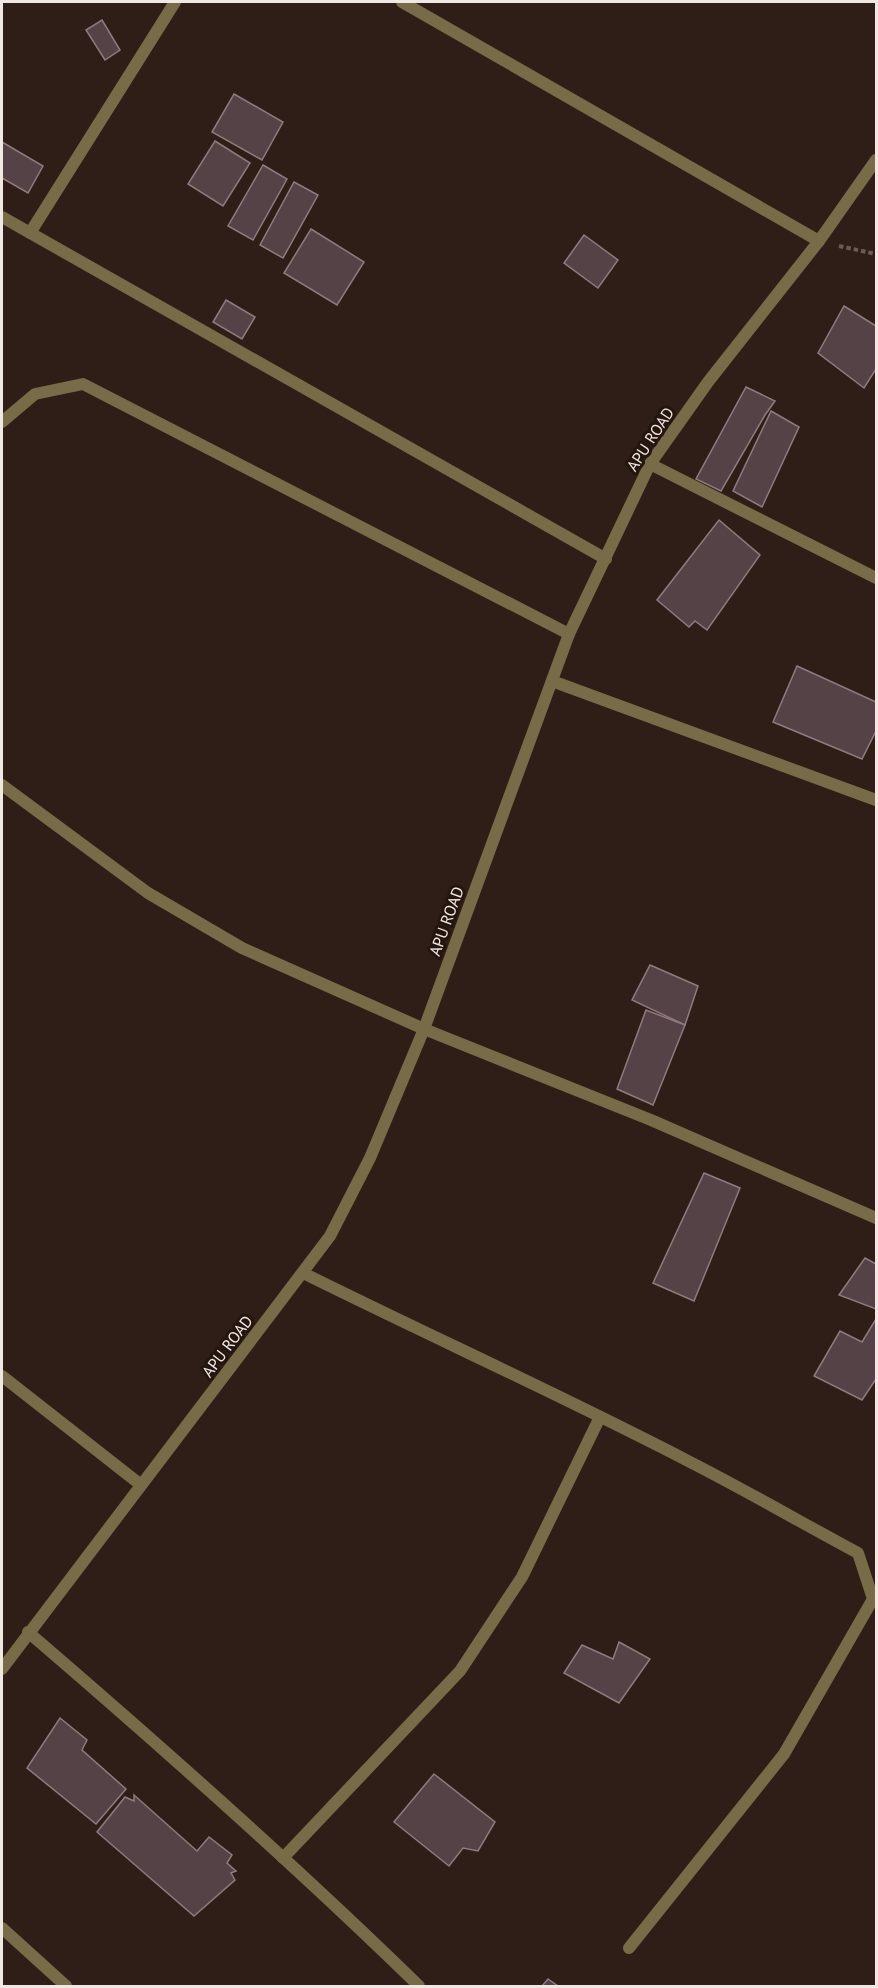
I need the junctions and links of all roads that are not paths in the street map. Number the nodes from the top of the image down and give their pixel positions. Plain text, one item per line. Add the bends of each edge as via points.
1 (175, 2) edge
2 (402, 2) edge
3 (876, 160) edge
4 (2, 217) edge
5 (30, 233) junction
6 (819, 241) junction
7 (2, 422) edge
8 (650, 464) junction
9 (606, 559) junction
10 (876, 578) edge
11 (569, 634) junction
12 (552, 681) junction
13 (2, 786) edge
14 (876, 800) edge
15 (424, 1029) junction
16 (876, 1218) edge
17 (303, 1273) junction
18 (2, 1376) edge
19 (600, 1417) junction
20 (141, 1485) junction
21 (28, 1632) junction
22 (2, 1669) edge
23 (283, 1858) junction
24 (2, 1928) edge
25 (629, 1948) dead end
26 (66, 1986) edge
27 (419, 1986) edge

1 - 5 street
2 - 6 street
3 - 6 street, APU ROAD
4 - 5 street
5 - 9 street
6 - 8 street, APU ROAD via 708,382
7 - 11 street via 35,394 83,384
8 - 9 street, APU ROAD
8 - 10 street
9 - 11 street, APU ROAD
11 - 12 street, APU ROAD
12 - 14 street
12 - 15 street, APU ROAD
13 - 15 street via 148,893 242,948
15 - 16 street via 651,1120
15 - 17 street, APU ROAD via 370,1158 330,1236
17 - 19 street
17 - 20 street, APU ROAD
18 - 20 street
19 - 23 street via 522,1577 460,1671
19 - 25 street via 858,1553 873,1599 784,1754
20 - 21 street, APU ROAD
21 - 22 street, APU ROAD
21 - 23 street
23 - 27 street
24 - 26 street

